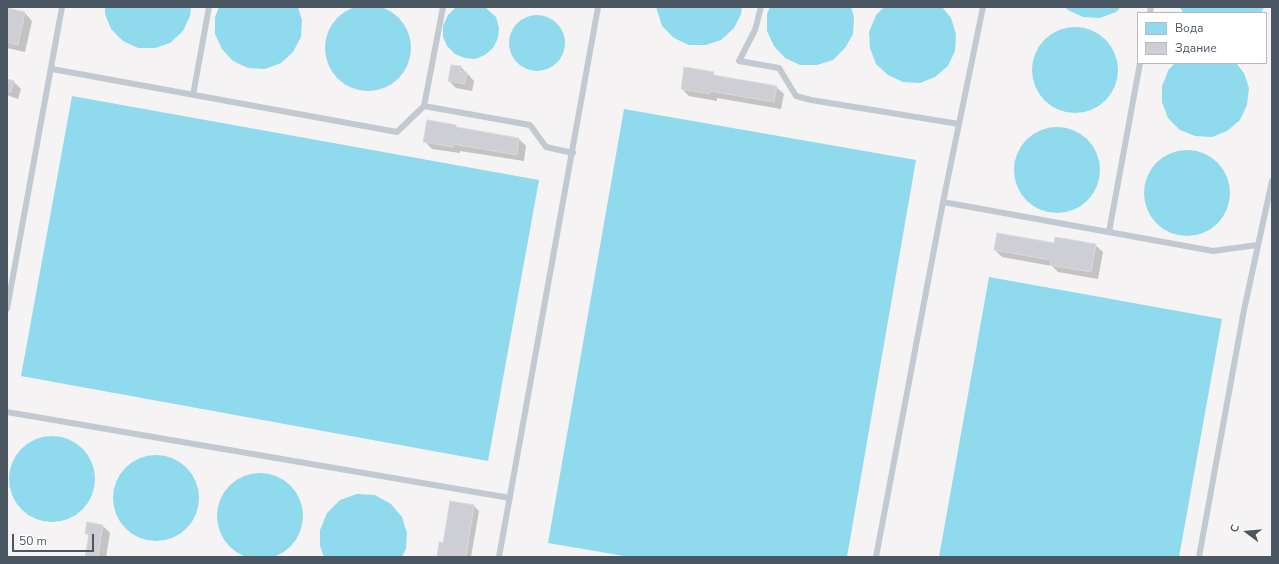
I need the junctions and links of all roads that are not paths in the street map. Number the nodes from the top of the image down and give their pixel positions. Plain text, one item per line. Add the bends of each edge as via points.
1 (62, 7) edge
2 (209, 7) edge
3 (443, 7) edge
4 (598, 7) edge
5 (761, 7) edge
6 (983, 7) edge
7 (1140, 64) edge
8 (52, 70) junction
9 (193, 95) junction
10 (424, 106) junction
11 (959, 124) junction
12 (573, 153) junction
13 (1272, 181) edge
14 (943, 202) junction
15 (1109, 232) junction
16 (1257, 245) junction
17 (7, 309) edge
18 (7, 412) edge
19 (510, 498) junction
20 (499, 557) edge
21 (876, 557) edge
22 (1199, 557) edge

1 - 8 lane
2 - 9 lane
3 - 10 lane
4 - 12 lane
5 - 11 lane via 755,30 739,61 779,68 796,96
6 - 11 lane
7 - 15 lane
8 - 9 lane
8 - 17 lane
9 - 10 lane via 397,132
10 - 12 lane via 530,125 546,147
11 - 14 lane
12 - 19 lane
13 - 16 lane
14 - 15 lane
14 - 21 lane
15 - 16 lane via 1213,251
16 - 22 lane
18 - 19 lane
19 - 20 lane

